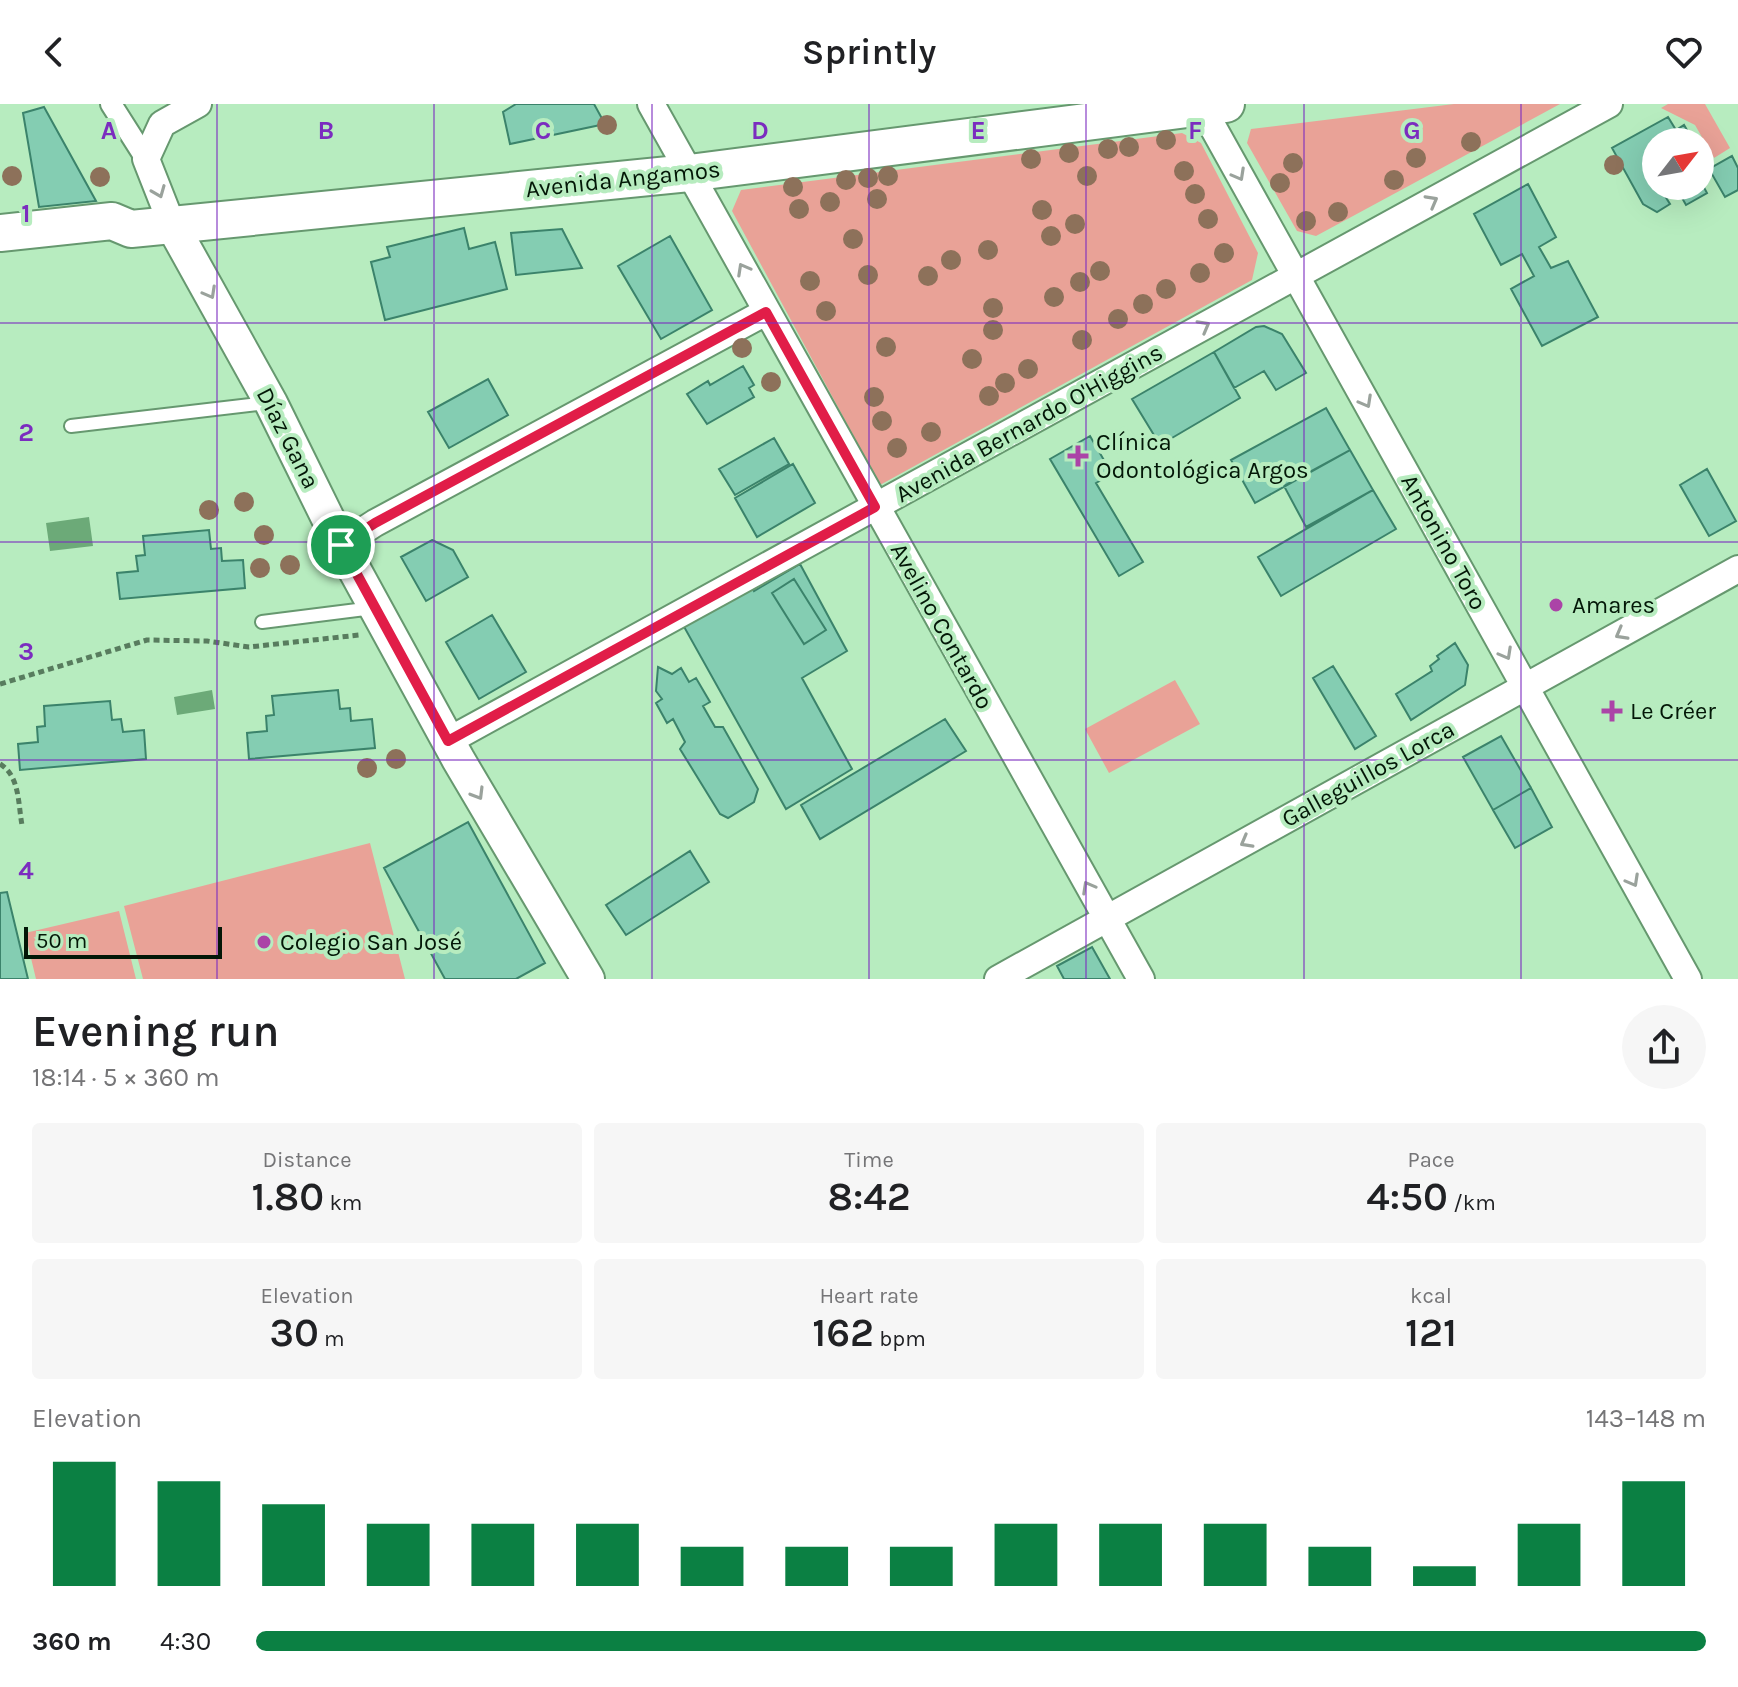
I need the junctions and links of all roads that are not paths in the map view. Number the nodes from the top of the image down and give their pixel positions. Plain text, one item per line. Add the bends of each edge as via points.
1 (111, 104) edge
2 (198, 104) edge
3 (651, 104) edge
4 (1609, 104) edge
5 (1209, 105) edge
6 (1125, 111) edge
7 (146, 159) junction
8 (689, 173) junction
9 (172, 225) junction
10 (131, 229) junction
11 (0, 233) edge
12 (0, 254) edge
13 (1296, 276) junction
14 (766, 312) junction
15 (271, 403) junction
16 (71, 426) dead end
17 (875, 507) junction
18 (341, 545) junction
19 (1738, 569) edge
20 (382, 620) junction
21 (262, 622) dead end
22 (1525, 687) junction
23 (448, 741) junction
24 (1107, 919) junction
25 (588, 979) edge
26 (998, 979) edge
27 (1141, 979) edge
28 (1688, 979) edge

1 - 7 street, Díaz Gana
2 - 7 street via 162,124
3 - 8 street, Avelino Contardo
13 -> 4 street, Avenida Bernardo O'Higgins
5 - 6 main road, Avenida Angamos
5 -> 13 street, Antonino Toro
6 - 8 main road, Avenida Angamos
7 -> 9 street, Díaz Gana
8 - 9 main road, Avenida Angamos
14 -> 8 street, Avelino Contardo
9 - 10 main road, Avenida Angamos
9 -> 15 street, Díaz Gana
10 - 11 main road, Avenida Angamos via 112,221
10 - 12 main road, Avenida Angamos via 114,242
17 -> 13 street, Avenida Bernardo O'Higgins
13 -> 22 street, Antonino Toro
14 - 17 street, Avelino Contardo
14 - 18 street
15 - 16 lane
15 - 18 street, Díaz Gana
17 - 23 street, Avenida Bernardo O'Higgins
24 -> 17 street, Avelino Contardo
18 - 20 street, Díaz Gana
19 -> 22 street, Galleguillos Lorca
20 - 21 lane
20 - 23 street, Díaz Gana
22 -> 24 street, Galleguillos Lorca
22 -> 28 street, Antonino Toro
23 -> 25 street, Díaz Gana
24 - 26 street, Galleguillos Lorca
24 - 27 street, Avelino Contardo

